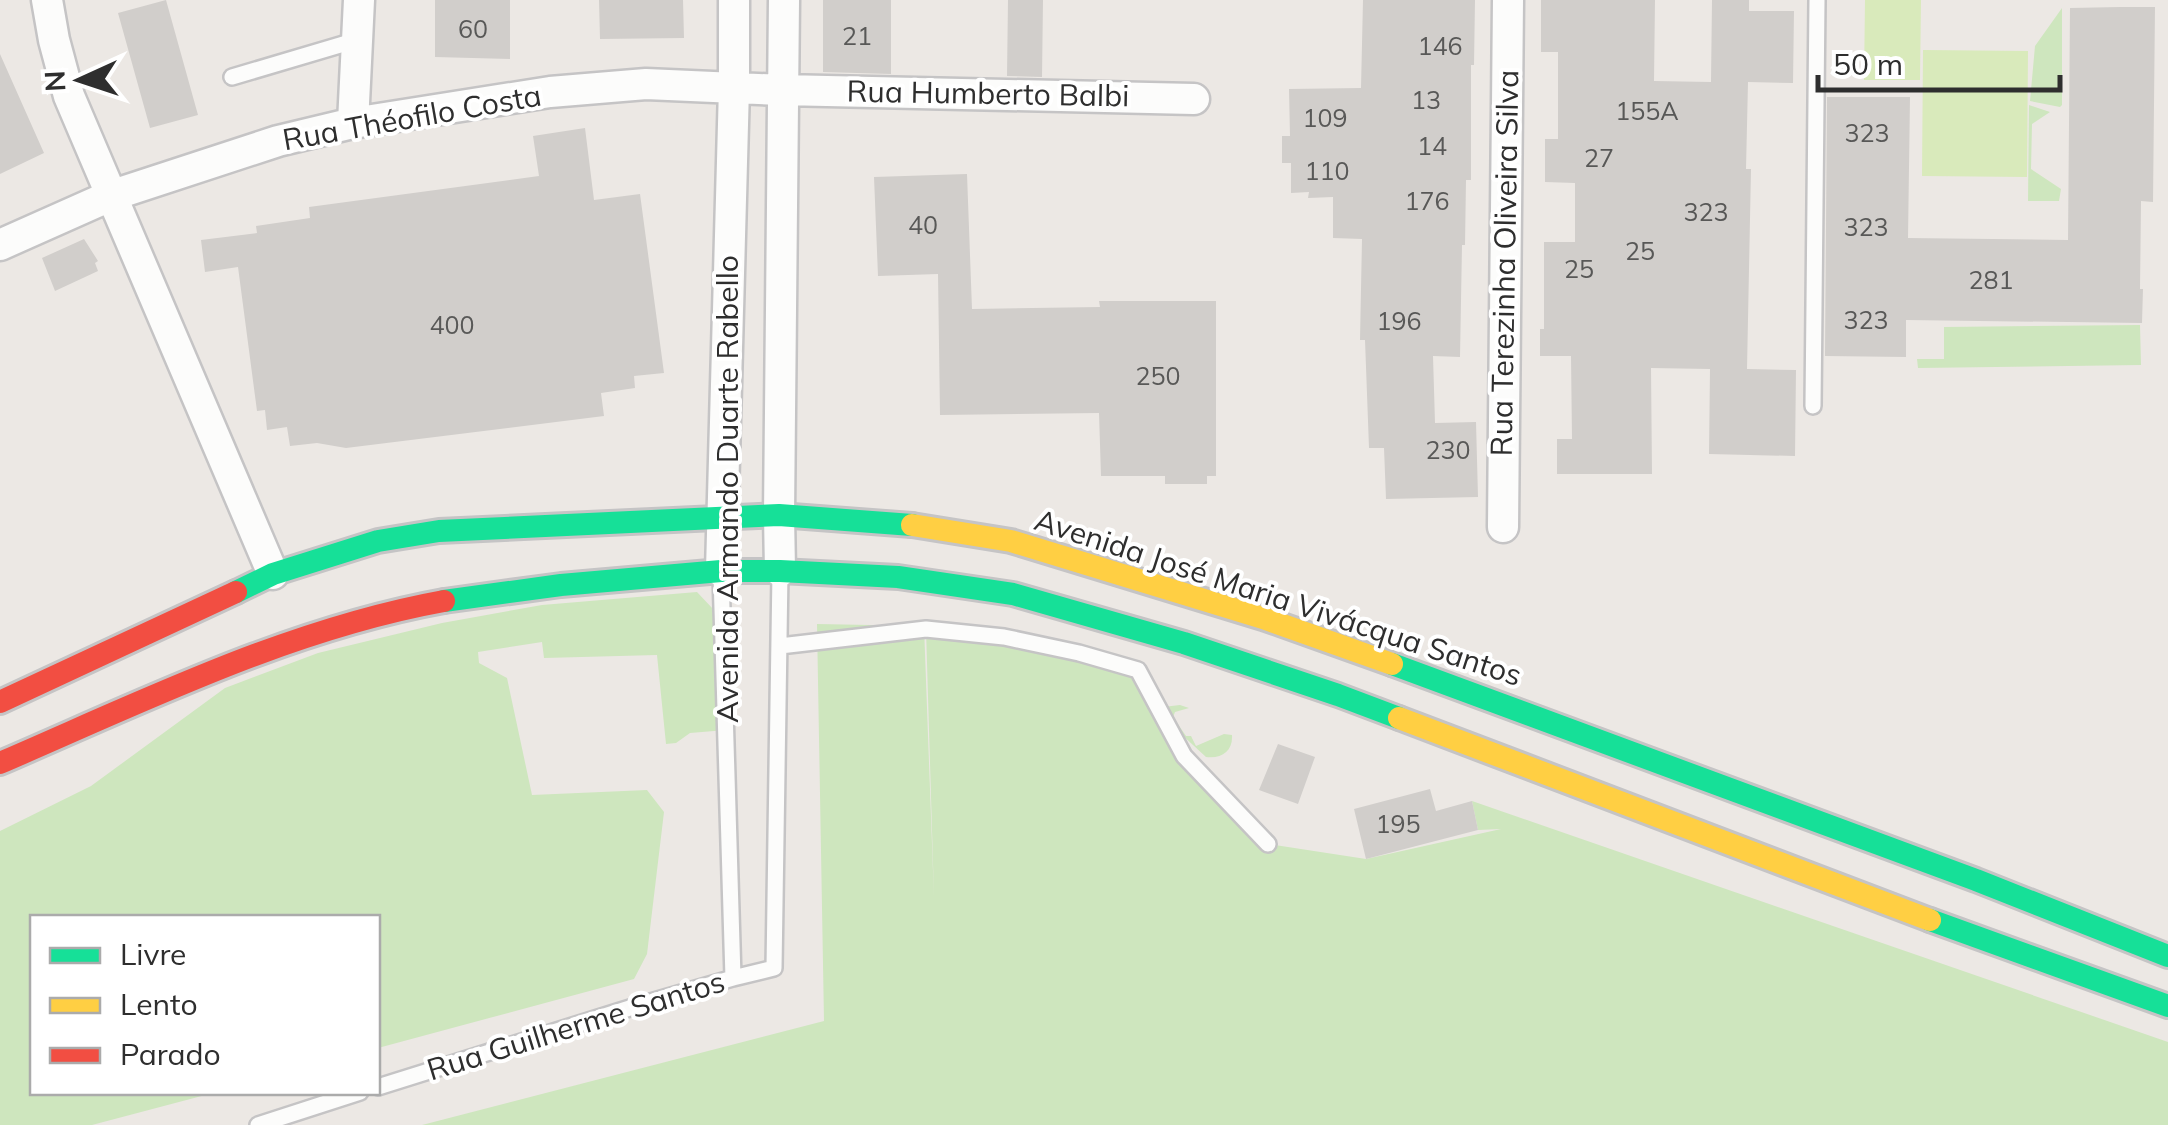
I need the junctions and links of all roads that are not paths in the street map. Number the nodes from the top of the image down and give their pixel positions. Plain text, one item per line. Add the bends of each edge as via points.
1 (48, 0) edge
2 (359, 0) edge
3 (734, 0) edge
4 (784, 0) edge
5 (1508, 0) edge
6 (1817, 0) edge
7 (357, 40) junction
8 (232, 77) dead end
9 (734, 87) junction
10 (782, 90) junction
11 (1194, 98) dead end
12 (354, 124) junction
13 (110, 196) junction
14 (0, 246) edge
15 (1813, 406) dead end
16 (778, 515) junction
17 (722, 516) junction
18 (1503, 527) dead end
19 (721, 571) junction
20 (780, 571) junction
21 (272, 574) junction
22 (780, 646) junction
23 (0, 702) edge
24 (0, 763) edge
25 (1268, 844) dead end
26 (2168, 956) edge
27 (774, 968) joint
28 (733, 978) junction
29 (2168, 1006) edge
30 (380, 1086) edge
31 (351, 1095) edge
32 (258, 1125) edge

1 - 13 street via 69,96
2 - 7 street
3 - 9 street, Avenida Armando Duarte Rabello
4 - 10 street, Avenida Armando Duarte Rabello
5 - 18 street, Rua Terezinha Oliveira Silva
6 - 15 lane
7 - 8 lane
7 - 12 street
9 - 10 street, Rua Théofilo Costa
9 - 12 street, Rua Théofilo Costa via 646,84 550,92
9 - 17 street, Avenida Armando Duarte Rabello
10 - 11 street, Rua Humberto Balbi
10 - 16 street, Avenida Armando Duarte Rabello
12 - 13 street, Rua Théofilo Costa
13 - 14 street, Rua Théofilo Costa
13 - 21 street
16 - 17 main road, Avenida José Maria Vivácqua Santos
16 - 20 street, Avenida Armando Duarte Rabello
16 - 26 main road, Avenida José Maria Vivácqua Santos via 916,525 1011,541 1264,618
17 - 19 street, Avenida Armando Duarte Rabello
17 - 21 main road, Avenida José Maria Vivácqua Santos via 439,531 378,541
19 - 20 main road
19 - 24 main road via 440,601 357,620
19 - 28 lane, Avenida Armando Duarte Rabello
20 - 22 lane, Avenida Armando Duarte Rabello
20 - 29 main road via 898,577 1013,594 1184,642
21 - 23 main road, Avenida José Maria Vivácqua Santos
22 - 25 lane via 926,629 1004,638 1138,670 1184,756
22 - 27 lane, Avenida Armando Duarte Rabello
27 - 28 lane, Rua Guilherme Santos
28 - 30 lane, Rua Guilherme Santos
31 - 32 lane

